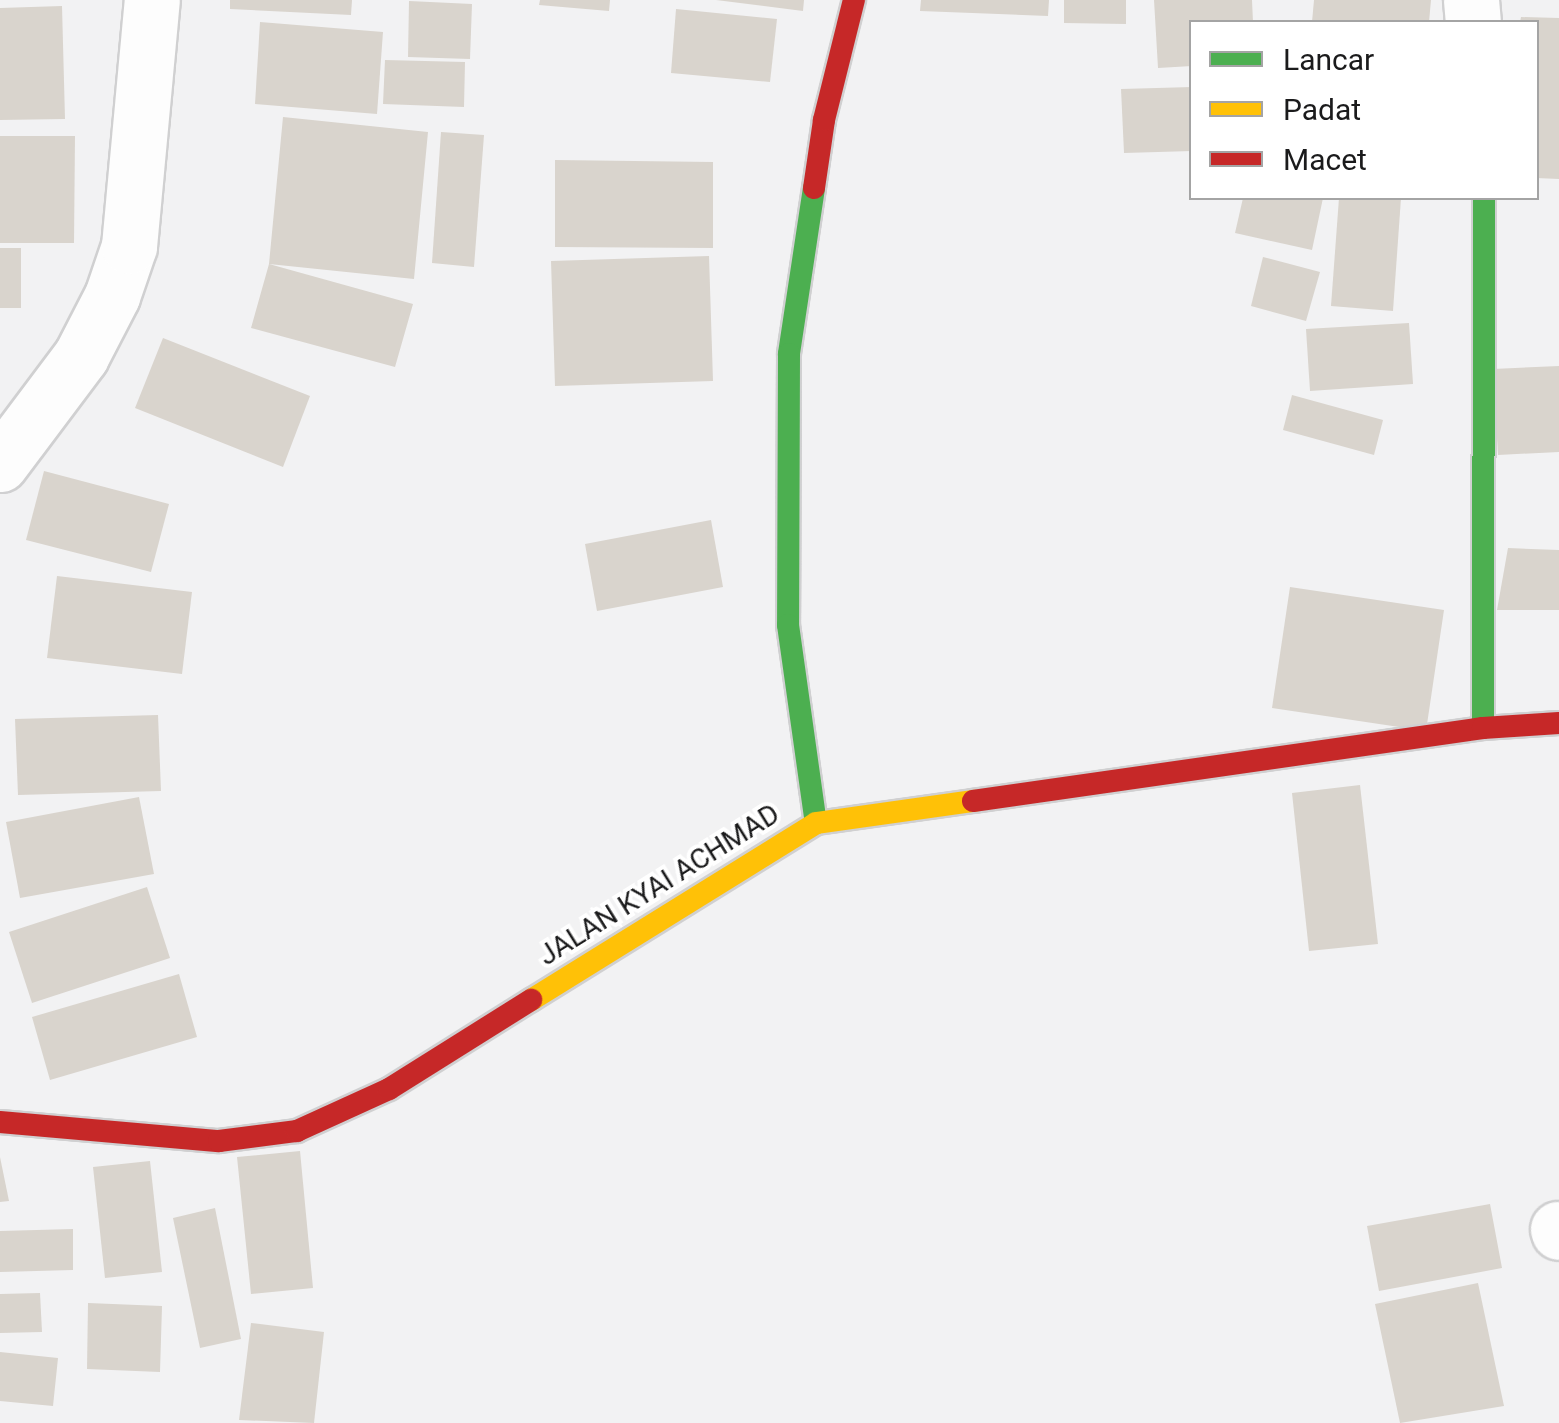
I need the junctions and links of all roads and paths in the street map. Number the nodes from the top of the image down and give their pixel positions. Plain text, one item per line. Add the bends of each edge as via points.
1 (152, 0) edge
2 (854, 0) edge
3 (1484, 200) edge
4 (0, 464) edge
5 (1559, 723) edge
6 (1484, 728) junction
7 (816, 823) junction
8 (0, 1122) edge

1 - 4 street via 129,246 81,356
2 - 7 street via 824,120 788,354 788,625
3 - 6 street
5 - 6 street, JALAN KYAI ACHMAD
6 - 7 street, JALAN KYAI ACHMAD
7 - 8 street, JALAN KYAI ACHMAD via 388,1089 297,1131 219,1141

